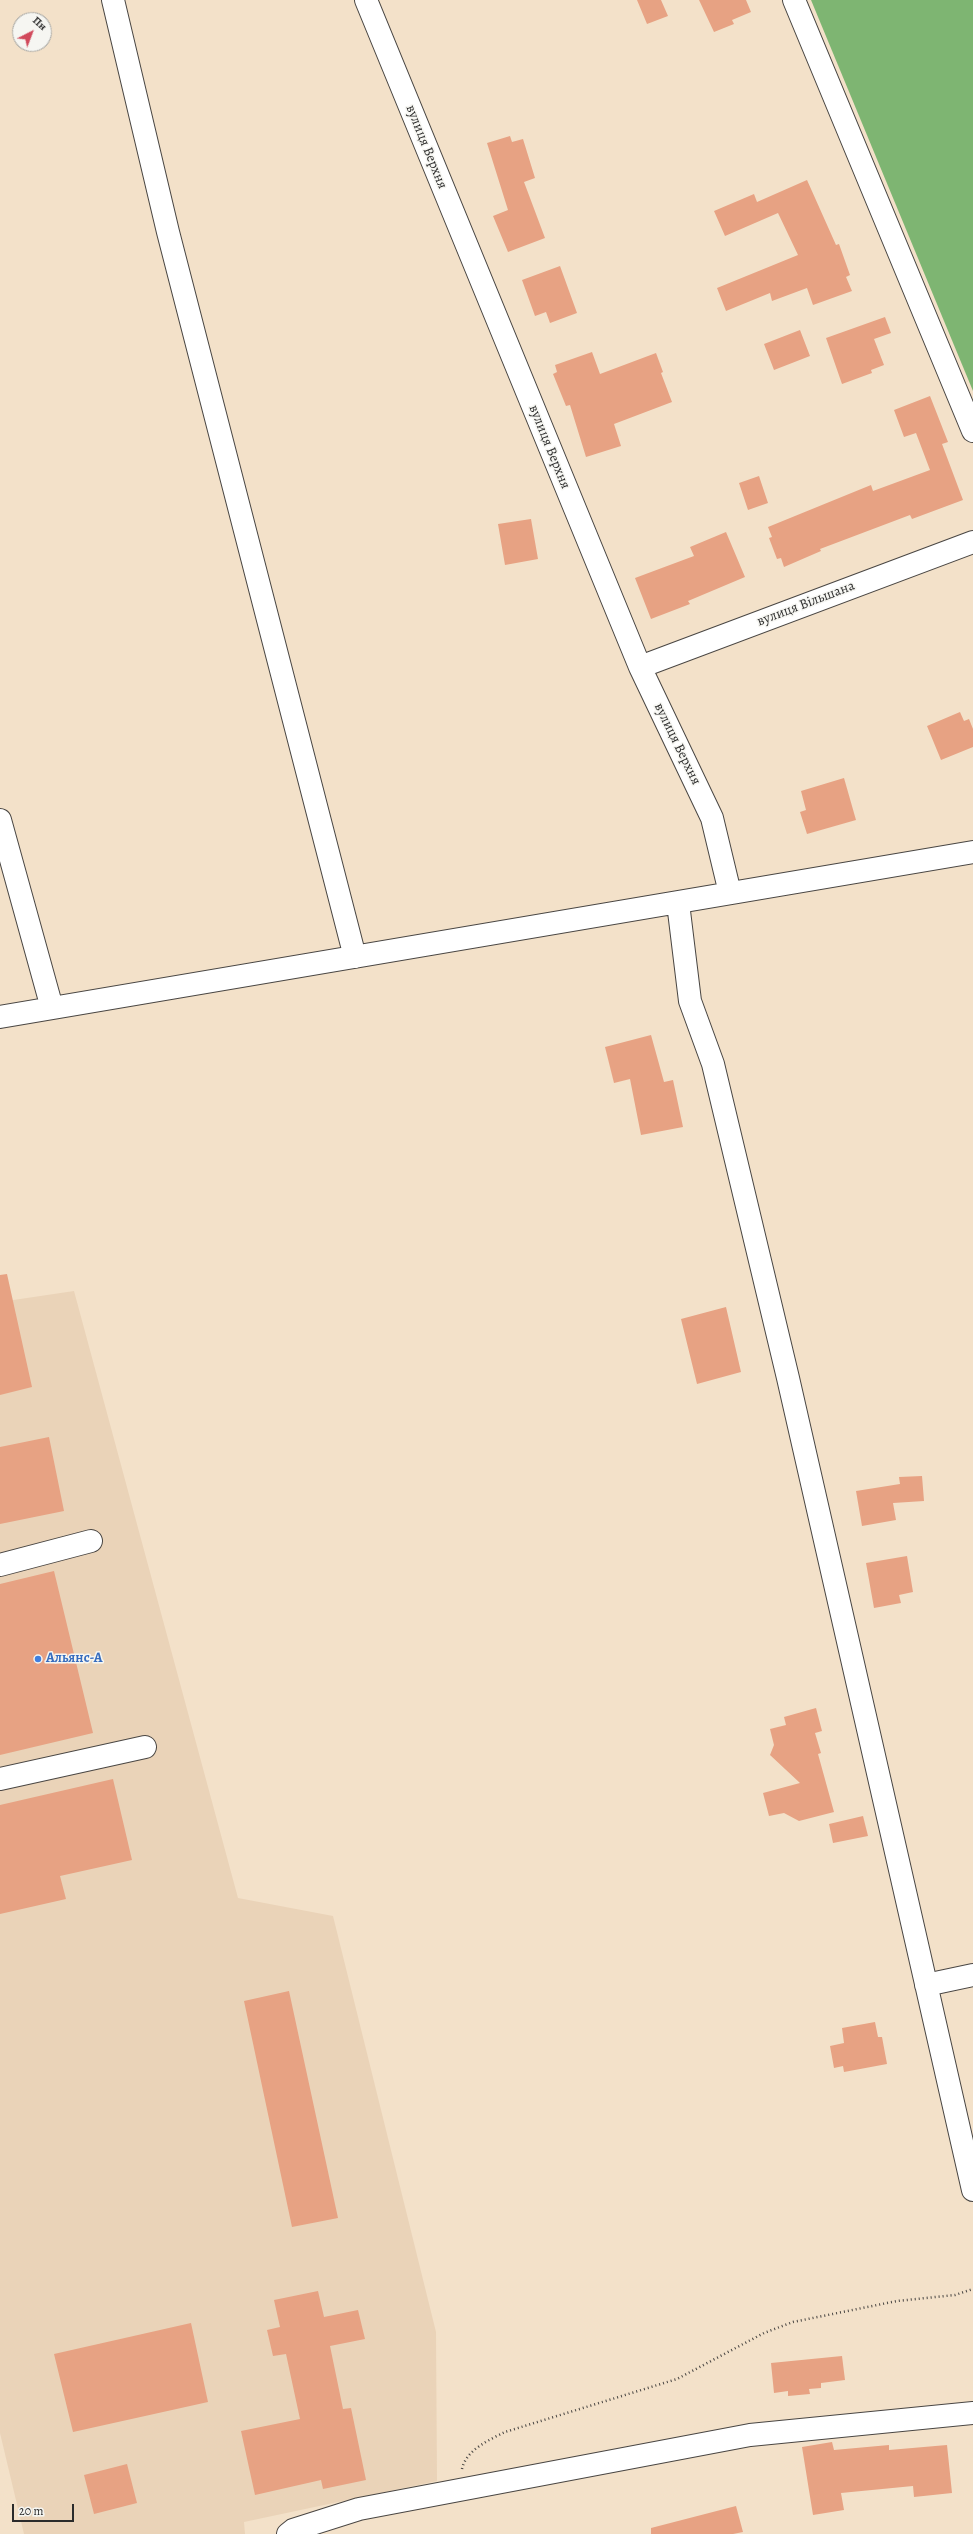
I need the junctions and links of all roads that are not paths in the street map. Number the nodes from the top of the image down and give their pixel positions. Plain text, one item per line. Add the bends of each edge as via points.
1 (113, 0) edge
2 (366, 0) edge
3 (794, 0) edge
4 (973, 431) edge
5 (973, 542) edge
6 (640, 667) junction
7 (0, 820) edge
8 (973, 852) edge
9 (730, 893) junction
10 (678, 903) junction
11 (354, 957) junction
12 (52, 1008) junction
13 (0, 1017) edge
14 (91, 1541) dead end
15 (0, 1565) edge
16 (145, 1747) dead end
17 (0, 1779) edge
18 (973, 1976) edge
19 (926, 1985) junction
20 (973, 2190) edge
21 (973, 2413) edge
22 (288, 2534) edge

1 - 11 street via 168,232
2 - 6 street, вулиця Верхня
3 - 4 street
5 - 6 street, вулиця Вільшана
6 - 9 street, вулиця Верхня via 712,818
7 - 12 street
8 - 9 street
9 - 10 street
10 - 11 street
10 - 19 street via 690,1001 713,1064
11 - 12 street
12 - 13 street
14 - 15 street
16 - 17 street
18 - 19 street
19 - 20 street
21 - 22 street via 750,2435 359,2509 293,2530

